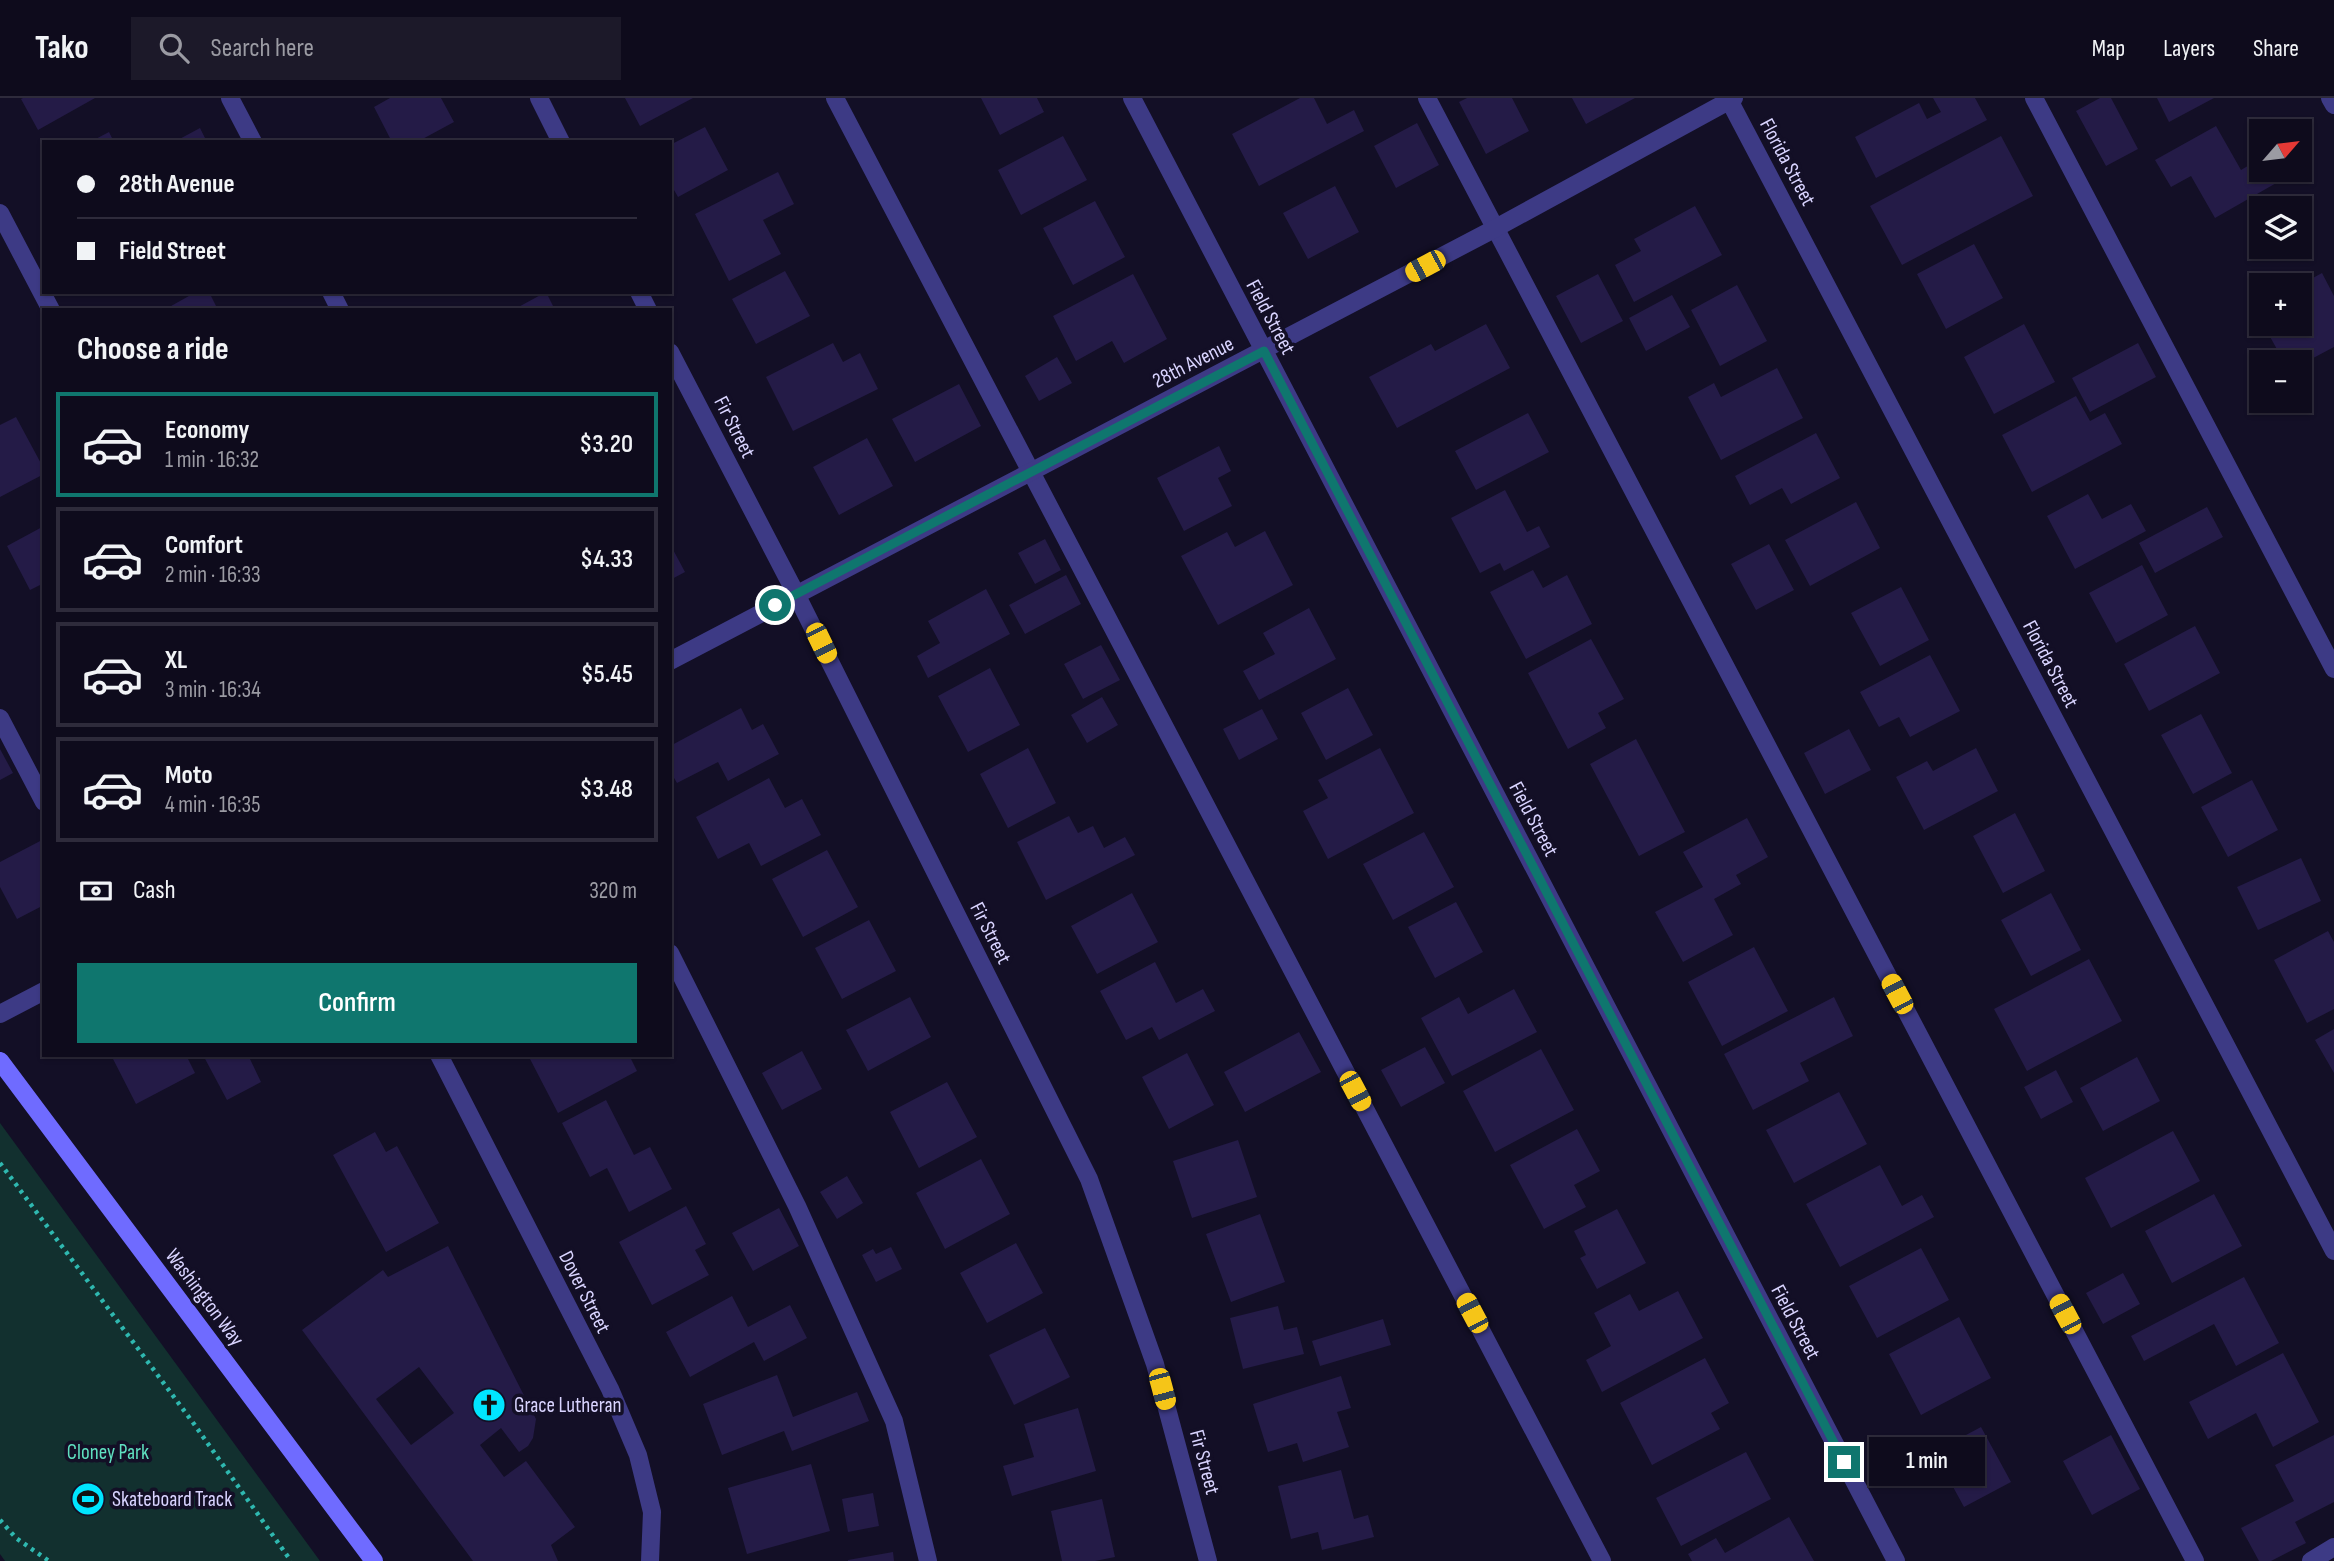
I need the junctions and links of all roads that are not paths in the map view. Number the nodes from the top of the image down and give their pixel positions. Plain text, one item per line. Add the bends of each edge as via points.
1 (230, 98) edge
2 (538, 98) edge
3 (835, 98) edge
4 (1132, 98) edge
5 (1427, 98) edge
6 (2034, 98) edge
7 (2330, 98) edge
8 (1731, 99) edge
9 (2334, 105) edge
10 (252, 140) edge
11 (560, 140) edge
12 (0, 213) edge
13 (1494, 229) junction
14 (42, 293) edge
15 (1264, 351) junction
16 (672, 356) edge
17 (1030, 472) junction
18 (796, 594) junction
19 (672, 660) edge
20 (2334, 669) edge
21 (0, 718) edge
22 (42, 799) edge
23 (672, 957) edge
24 (42, 992) edge
25 (0, 1014) edge
26 (440, 1057) edge
27 (0, 1061) edge
28 (2334, 1251) edge
29 (2334, 1547) edge
30 (374, 1561) edge
31 (650, 1561) edge
32 (929, 1561) edge
33 (1208, 1561) edge
34 (1602, 1561) edge
35 (1896, 1561) edge
36 (2195, 1561) edge
37 (2311, 1561) edge

1 - 10 street
2 - 11 street
3 - 17 street
4 - 15 street, Field Street
5 - 13 street
6 - 20 street
7 - 9 street
8 - 13 street, 28th Avenue
8 - 28 street, Florida Street
12 - 14 street
13 - 15 street, 28th Avenue
13 - 36 street
15 - 17 street, 28th Avenue
15 - 35 street, Field Street
16 - 18 street, Fir Street
17 - 18 street, 28th Avenue
17 - 34 street
18 - 19 street, 28th Avenue
18 - 33 street, Fir Street via 1089,1179 1155,1364
21 - 22 street
23 - 32 street via 797,1206 894,1421
24 - 25 street
26 - 31 street, Dover Street via 610,1389 638,1455 652,1512
27 - 30 main road, Washington Way
29 - 37 street

